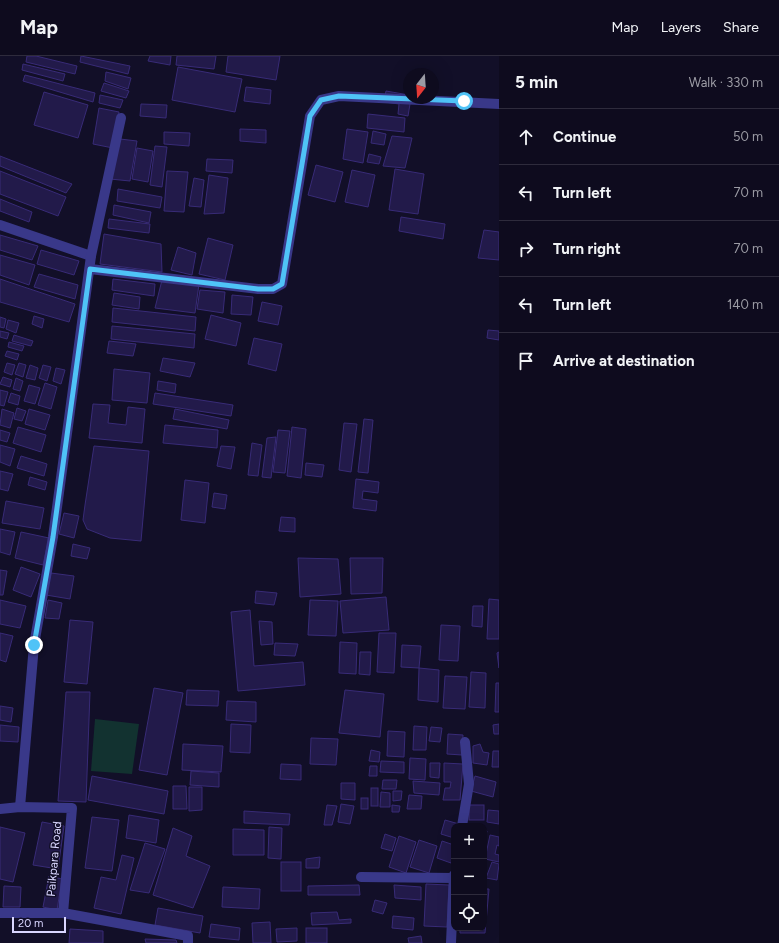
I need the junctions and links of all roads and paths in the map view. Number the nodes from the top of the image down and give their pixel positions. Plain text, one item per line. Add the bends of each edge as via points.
1 (499, 104) edge
2 (121, 118) dead end
3 (0, 225) edge
4 (91, 256) junction
5 (90, 269) junction
6 (465, 742) dead end
7 (20, 807) junction
8 (0, 809) edge
9 (462, 823) edge
10 (361, 877) dead end
11 (451, 878) edge
12 (453, 895) edge
13 (0, 913) edge
14 (63, 913) junction
15 (188, 943) edge
16 (451, 943) edge

1 - 5 street via 339,96 321,100 310,116 282,284 273,289
2 - 4 street
3 - 4 street
4 - 5 street
5 - 7 street via 53,537 34,645
6 - 9 street via 469,784
7 - 8 street, Paikpara Road
7 - 14 street, Paikpara Road via 72,808
10 - 11 street
12 - 16 street
13 - 14 street, Paikpara Road
14 - 15 street, Paikpara Road via 188,936

